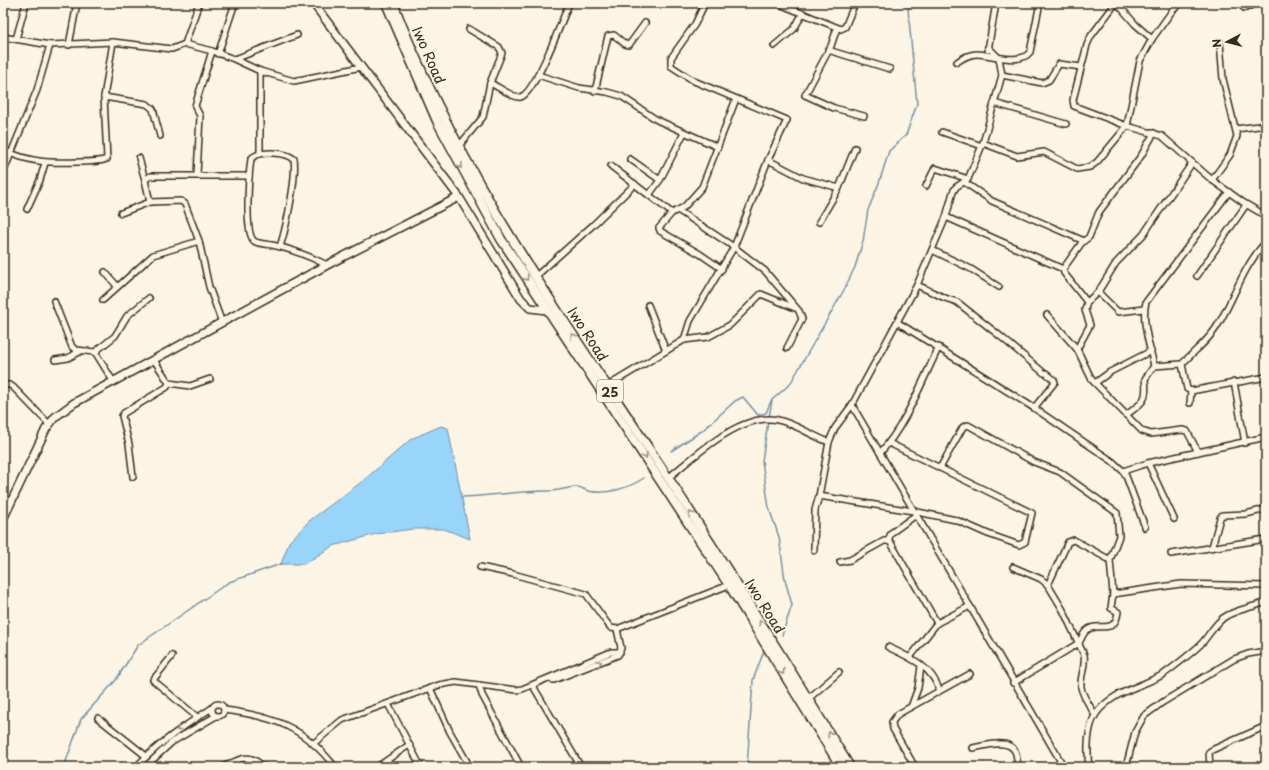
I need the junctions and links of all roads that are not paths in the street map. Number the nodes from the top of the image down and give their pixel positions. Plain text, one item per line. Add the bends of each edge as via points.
1 (26, 3) edge
2 (77, 3) edge
3 (199, 3) edge
4 (234, 3) edge
5 (313, 3) edge
6 (386, 3) edge
7 (393, 3) edge
8 (705, 3) edge
9 (777, 3) edge
10 (855, 3) edge
11 (996, 3) edge
12 (1040, 3) edge
13 (1116, 3) edge
14 (1181, 3) edge
15 (1239, 3) edge
16 (1259, 3) edge
17 (788, 5) edge
18 (568, 6) dead end
19 (803, 13) junction
20 (645, 23) dead end
21 (837, 28) junction
22 (469, 29) dead end
23 (297, 35) dead end
24 (4, 37) edge
25 (1152, 38) junction
26 (16, 39) junction
27 (112, 42) junction
28 (1220, 42) dead end
29 (3, 43) edge
30 (185, 44) junction
31 (50, 45) junction
32 (69, 45) junction
33 (774, 46) dead end
34 (988, 47) junction
35 (828, 50) junction
36 (212, 52) junction
37 (218, 54) junction
38 (987, 55) junction
39 (999, 58) junction
40 (234, 59) junction
41 (957, 62) dead end
42 (361, 67) junction
43 (1081, 67) junction
44 (890, 69) dead end
45 (260, 71) junction
46 (1002, 74) junction
47 (538, 75) junction
48 (490, 83) junction
49 (595, 92) junction
50 (104, 97) junction
51 (736, 99) junction
52 (994, 103) junction
53 (864, 116) dead end
54 (1066, 124) dead end
55 (1127, 126) junction
56 (1266, 126) edge
57 (1236, 129) junction
58 (942, 132) dead end
59 (684, 133) junction
60 (1154, 133) junction
61 (160, 136) dead end
62 (982, 144) junction
63 (458, 147) junction
64 (718, 147) junction
65 (855, 148) dead end
66 (3, 150) edge
67 (12, 154) junction
68 (260, 154) junction
69 (139, 158) dead end
70 (630, 159) dead end
71 (768, 160) junction
72 (45, 163) junction
73 (1192, 163) junction
74 (611, 166) dead end
75 (3, 173) edge
76 (197, 175) junction
77 (249, 176) junction
78 (145, 180) junction
79 (660, 180) junction
80 (966, 180) junction
81 (1212, 180) junction
82 (635, 184) junction
83 (926, 186) dead end
84 (839, 188) junction
85 (1229, 192) junction
86 (649, 195) junction
87 (459, 197) junction
88 (150, 202) junction
89 (1246, 205) junction
90 (27, 209) dead end
91 (679, 211) junction
92 (121, 213) dead end
93 (672, 213) junction
94 (1266, 216) edge
95 (946, 217) junction
96 (819, 222) dead end
97 (199, 241) junction
98 (1083, 241) junction
99 (1266, 242) edge
100 (280, 247) junction
101 (734, 247) junction
102 (932, 250) junction
103 (327, 265) junction
104 (722, 269) junction
105 (1063, 269) junction
106 (105, 272) dead end
107 (1197, 276) dead end
108 (535, 277) junction
109 (917, 285) junction
110 (117, 286) junction
111 (999, 287) dead end
112 (783, 292) junction
113 (1098, 292) junction
114 (149, 298) dead end
115 (103, 300) dead end
116 (54, 301) dead end
117 (779, 301) junction
118 (1087, 302) junction
119 (648, 305) dead end
120 (795, 308) junction
121 (1144, 309) junction
122 (547, 310) junction
123 (1047, 315) dead end
124 (897, 322) junction
125 (222, 323) junction
126 (684, 340) junction
127 (939, 347) junction
128 (787, 348) dead end
129 (1077, 349) junction
130 (82, 351) junction
131 (666, 351) junction
132 (1151, 351) junction
133 (95, 352) junction
134 (580, 354) junction
135 (55, 360) dead end
136 (154, 360) junction
137 (1182, 364) junction
138 (1154, 366) junction
139 (1266, 377) edge
140 (210, 379) dead end
141 (113, 381) junction
142 (1234, 382) junction
143 (169, 383) junction
144 (1095, 383) junction
145 (3, 385) edge
146 (606, 387) junction
147 (1191, 391) junction
148 (1190, 403) dead end
149 (852, 405) junction
150 (1034, 408) junction
151 (1126, 415) junction
152 (50, 424) junction
153 (1266, 437) edge
154 (829, 442) junction
155 (889, 443) junction
156 (1245, 443) junction
157 (880, 452) junction
158 (1198, 452) junction
159 (1148, 463) junction
160 (940, 468) junction
161 (1123, 471) junction
162 (133, 477) dead end
163 (668, 478) junction
164 (820, 496) junction
165 (6, 506) edge
166 (1266, 509) edge
167 (915, 513) junction
168 (3, 519) edge
169 (1174, 520) dead end
170 (1145, 527) dead end
171 (1266, 539) edge
172 (888, 541) junction
173 (1212, 547) junction
174 (814, 550) dead end
175 (1171, 554) dead end
176 (1110, 560) junction
177 (840, 562) dead end
178 (480, 567) dead end
179 (1013, 567) dead end
180 (1048, 584) junction
181 (729, 585) junction
182 (1266, 586) edge
183 (1113, 594) junction
184 (1266, 602) edge
185 (970, 606) junction
186 (937, 623) junction
187 (617, 630) junction
188 (1079, 642) junction
189 (888, 647) dead end
190 (1266, 651) edge
191 (172, 656) dead end
192 (911, 656) junction
193 (921, 666) junction
194 (839, 672) dead end
195 (970, 674) dead end
196 (1013, 683) junction
197 (479, 685) junction
198 (533, 686) junction
199 (430, 688) junction
200 (939, 690) junction
201 (808, 699) junction
202 (388, 704) junction
203 (911, 706) junction
204 (212, 708) junction
205 (224, 710) junction
206 (1095, 715) junction
207 (216, 716) junction
208 (98, 718) dead end
209 (197, 718) junction
210 (1266, 726) edge
211 (314, 744) junction
212 (409, 745) junction
213 (973, 748) dead end
214 (146, 756) junction
215 (913, 766) edge
216 (136, 767) edge
217 (145, 767) edge
218 (223, 767) edge
219 (263, 767) edge
220 (335, 767) edge
221 (377, 767) edge
222 (421, 767) edge
223 (470, 767) edge
224 (521, 767) edge
225 (581, 767) edge
226 (841, 767) edge
227 (850, 767) edge
228 (1018, 767) edge
229 (1064, 767) edge
230 (1089, 767) edge
231 (1126, 767) edge
232 (1210, 767) edge

1 - 26 street
2 - 32 street
3 - 30 street
4 - 37 street
5 - 42 street
6 -> 122 main road, Iwo Road via 457,161 501,239
7 - 63 main road, Iwo Road / 25 via 422,76
8 - 51 street via 695,24 671,58 671,66 694,81
9 - 17 street
10 - 21 street via 845,27
11 - 34 street
12 - 39 street via 1028,54 1018,59
13 - 25 street
13 - 43 street via 1091,36
14 - 25 street
15 - 16 street via 1244,8
17 - 19 street
18 - 47 street
19 - 21 street
19 - 33 street via 794,29
20 - 49 street via 629,45 614,35 608,36
21 - 35 street
22 - 48 street via 502,50 502,56
23 - 40 street
24 - 26 street
24 - 29 street
25 - 55 street via 1140,61
26 - 31 street
27 - 30 street via 172,50
27 - 32 street
27 - 50 street
28 - 57 street via 1223,79
30 - 36 street
31 - 32 street
31 - 67 street via 37,90
34 - 38 street
34 - 39 street
35 - 44 street
35 - 53 street via 805,95 834,108
36 - 37 street
36 - 76 street via 195,106 200,116
37 - 40 street
38 - 39 street
38 - 41 street via 971,55
39 - 46 street
40 - 45 street
42 - 45 street via 294,81
42 - 87 street
43 - 46 street via 1059,64 1049,80 1042,83
43 - 55 street via 1073,100 1074,106
45 - 68 street
46 - 52 street
47 - 48 street via 528,91 519,97
47 - 49 street
48 - 63 street via 483,117
49 - 59 street via 620,96 657,120
50 - 61 street via 147,104 153,109
50 - 72 street via 107,159 92,162
51 - 64 street
51 - 71 street via 787,120
52 - 54 street
52 - 62 street
55 - 60 street
55 - 62 street via 1106,154 1084,169 1072,167 1044,152 1017,156
56 - 57 street
57 - 81 street via 1237,136 1230,155
58 - 62 street
59 - 64 street
59 - 79 street
60 - 73 street via 1162,136
60 - 98 street via 1141,156 1099,212 1089,237
62 - 80 street
63 - 108 main road, Iwo Road / 25
64 - 91 street via 702,187
65 - 84 street
66 - 67 street
67 - 72 street
67 - 75 street
68 - 77 street via 250,159
68 - 100 street via 285,154 294,159 286,229
69 - 78 street
70 - 79 street
71 - 84 street via 803,178
71 - 101 street
72 - 90 street
73 - 81 street
73 - 113 street via 1143,235 1116,263
74 - 82 street
76 - 77 street
76 - 78 street via 155,175
77 - 100 street via 251,237 258,243
78 - 88 street
79 - 86 street
80 - 83 street via 935,168
80 - 95 street via 953,192
80 - 98 street via 992,201
81 - 85 street
82 - 86 street
82 - 108 street
84 - 96 street
85 - 89 street
85 - 121 street via 1146,302
86 - 93 street
87 - 103 street
87 - 122 street via 521,299 530,308
88 - 92 street
88 - 97 street via 181,201 185,204
89 - 94 street
89 - 107 street
91 - 93 street
91 - 101 street
93 - 104 street via 660,226 660,231
95 - 102 street
95 - 105 street
97 - 110 street via 154,255
97 - 125 street via 209,287
98 - 105 street
99 - 137 street via 1241,278 1216,328
100 - 103 street via 299,252
101 - 104 street
101 - 112 street via 765,272
102 - 109 street
102 - 111 street
103 - 125 street
104 - 126 street via 690,321
105 - 118 street
106 - 110 street
134 -> 108 main road, Iwo Road / 25
109 - 124 street
109 - 150 street via 956,302 1054,380
110 - 115 street
112 - 117 street
112 - 120 street
113 - 118 street
113 - 121 street via 1118,312
114 - 133 street via 127,316 115,336
116 - 130 street via 72,347
117 - 120 street
117 - 126 street via 761,294 730,325 708,337
118 - 129 street via 1084,310 1090,325
119 - 131 street
120 - 128 street via 802,315 802,319
121 - 132 street
122 - 134 main road, Iwo Road
123 - 129 street
124 - 127 street
124 - 149 street
125 - 136 street
126 - 131 street
127 - 150 street
127 - 155 street
129 - 144 street
130 - 133 street
130 - 135 street via 68,358
131 - 146 street
132 - 138 street
132 - 144 street via 1110,372
133 - 141 street
134 - 146 main road, Iwo Road / 25
134 -> 181 main road, Iwo Road
136 - 141 street
136 - 143 street
137 - 138 street
137 - 147 street via 1184,382
138 - 151 street via 1145,379 1147,392 1144,399
139 - 142 street
140 - 143 street via 190,386
141 - 152 street via 74,403
142 - 147 street
142 - 156 street
143 - 162 street via 167,387 122,416
144 - 151 street
145 - 152 street via 10,385
146 - 163 main road, Iwo Road / 25
147 - 148 street
149 - 154 street via 835,428
149 - 157 street
150 - 161 street
151 - 158 street via 1146,434 1187,431
152 - 165 street
153 - 156 street
154 - 163 street via 778,420 754,420 742,424 700,452
154 - 164 street
155 - 157 street
155 - 160 street
156 - 158 street
157 - 167 street
158 - 159 street
159 - 161 street
159 - 169 street
160 - 167 street via 1032,513 1025,542 1019,545 956,520
160 - 176 street via 963,427 968,425 1034,462 1060,472 1117,513 1119,536
161 - 170 street
201 -> 163 main road, Iwo Road / 25
164 - 167 street
164 - 174 street via 815,510
165 - 168 street
166 - 173 street via 1246,514 1222,515
167 - 172 street via 891,533
167 - 185 street
171 - 173 street
172 - 177 street via 850,560
172 - 186 street
173 - 175 street
176 - 180 street via 1074,540 1070,541
176 - 183 street
178 - 187 street via 586,594 611,628
179 - 180 street
180 - 188 street
181 - 187 street
181 -> 226 main road, Iwo Road
182 - 183 street via 1194,583
183 - 188 street via 1111,608 1118,612 1113,626 1089,629
184 - 206 street via 1221,620 1201,644 1171,668 1108,702
185 - 186 street
185 - 196 street
186 - 192 street
187 - 198 street via 621,648 618,655
188 - 196 street
188 - 206 street via 1085,662 1082,692
189 - 192 street
190 - 231 street via 1234,659 1144,716 1135,732
191 - 209 street via 153,680
192 - 193 street
193 - 200 street via 932,675
193 - 203 street via 918,688
194 - 201 street
195 - 200 street
196 - 229 street
197 - 198 street via 517,690
197 - 199 street via 456,682
197 - 224 street
198 - 225 street
199 - 202 street
199 - 223 street via 450,732
200 - 203 street
227 -> 201 main road, Iwo Road / 25
202 - 211 street via 342,720
202 - 212 street
203 - 215 street via 898,714 892,722
204 - 205 street via 217,703
204 - 207 street
204 - 209 street
205 - 207 street via 220,716
205 - 211 street via 283,723
206 - 230 street via 1089,743
207 - 217 street via 172,742
208 - 214 street
209 -> 214 street via 175,731
210 - 232 street via 1209,752
211 - 220 street
212 - 221 street
212 - 222 street
213 - 228 street via 997,743 1012,748
214 - 216 street
218 - 219 street via 237,760 251,758

